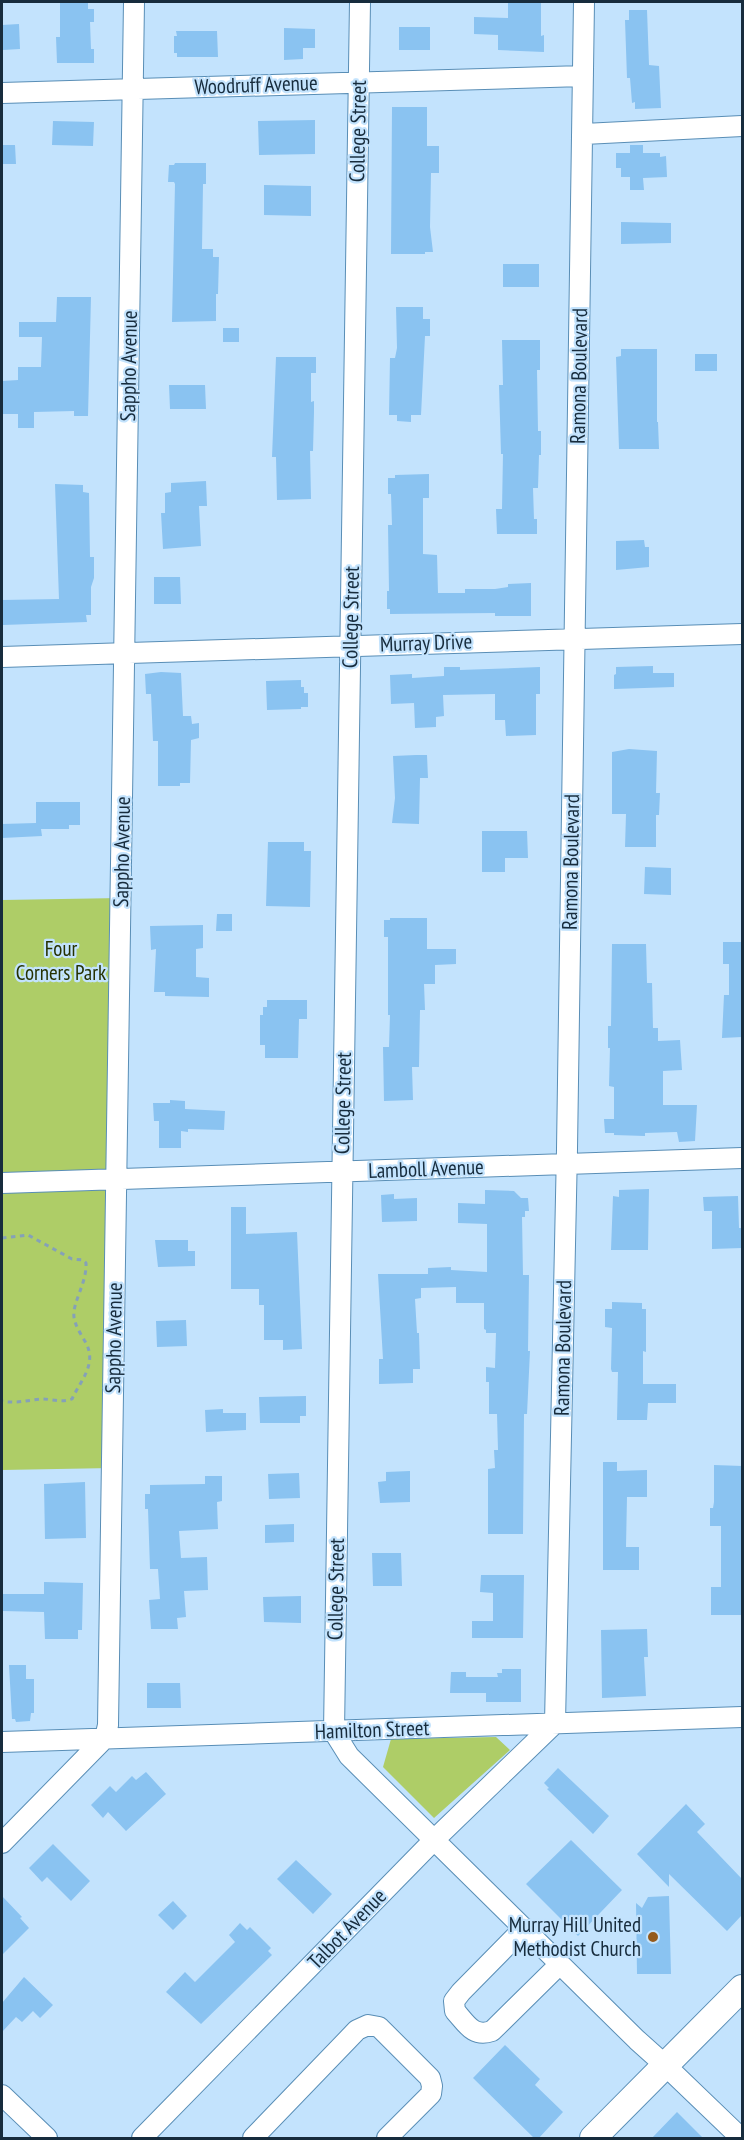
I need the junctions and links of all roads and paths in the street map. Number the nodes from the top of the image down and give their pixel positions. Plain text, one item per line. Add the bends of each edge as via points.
1 (134, 2) edge
2 (360, 2) edge
3 (584, 2) edge
4 (583, 76) junction
5 (359, 82) junction
6 (133, 88) junction
7 (2, 93) edge
8 (742, 126) edge
9 (584, 134) junction
10 (742, 634) edge
11 (575, 639) junction
12 (350, 646) junction
13 (126, 653) junction
14 (2, 657) edge
15 (742, 1158) edge
16 (567, 1164) junction
17 (342, 1171) junction
18 (116, 1179) junction
19 (2, 1183) edge
20 (2, 1238) edge
21 (2, 1401) edge
22 (742, 1717) edge
23 (555, 1723) junction
24 (334, 1732) junction
25 (105, 1738) junction
26 (2, 1742) edge
27 (434, 1840) junction
28 (2, 1844) edge
29 (524, 1928) junction
30 (560, 1964) junction
31 (742, 1988) edge
32 (666, 2066) junction
33 (2, 2095) edge
34 (47, 2139) edge
35 (142, 2139) edge
36 (253, 2139) edge
37 (387, 2139) edge
38 (594, 2139) edge
39 (741, 2139) edge

1 - 6 street, Sappho Avenue
2 - 5 street, College Street
3 - 4 street, Ramona Boulevard
4 - 5 street, Woodruff Avenue
4 - 9 street, Ramona Boulevard
5 - 6 street, Woodruff Avenue
5 - 12 street, College Street
6 - 7 street, Woodruff Avenue
6 - 13 street, Sappho Avenue
8 - 9 street
9 - 11 street, Ramona Boulevard
10 - 11 street, Murray Drive
11 - 12 street, Murray Drive
11 - 16 street, Ramona Boulevard
12 - 13 street, Murray Drive
12 - 17 street, College Street
13 - 14 street, Murray Drive
13 - 18 street, Sappho Avenue
15 - 16 street, Lamboll Avenue
16 - 17 street, Lamboll Avenue
16 - 23 street, Ramona Boulevard
17 - 18 street, Lamboll Avenue
17 - 24 street, College Street
18 - 19 street, Lamboll Avenue
18 - 25 street, Sappho Avenue
20 - 21 path via 28,1235 86,1263 87,1275 74,1317 89,1350 90,1367 72,1399 67,1401
22 - 23 street, Hamilton Street
23 - 24 street, Hamilton Street
23 - 27 street, Talbot Avenue
24 - 25 street, Hamilton Street
24 - 27 street via 349,1756
25 - 26 street, Hamilton Street
25 - 28 street
27 - 29 street
27 - 35 street, Talbot Avenue
29 - 30 street
29 - 30 street via 454,2001 455,2011 474,2032 492,2031
30 - 32 street
31 - 32 main road
32 - 38 main road
32 - 39 street
33 - 34 street
36 - 37 street via 357,2030 368,2025 379,2027 430,2078 432,2086 431,2094

